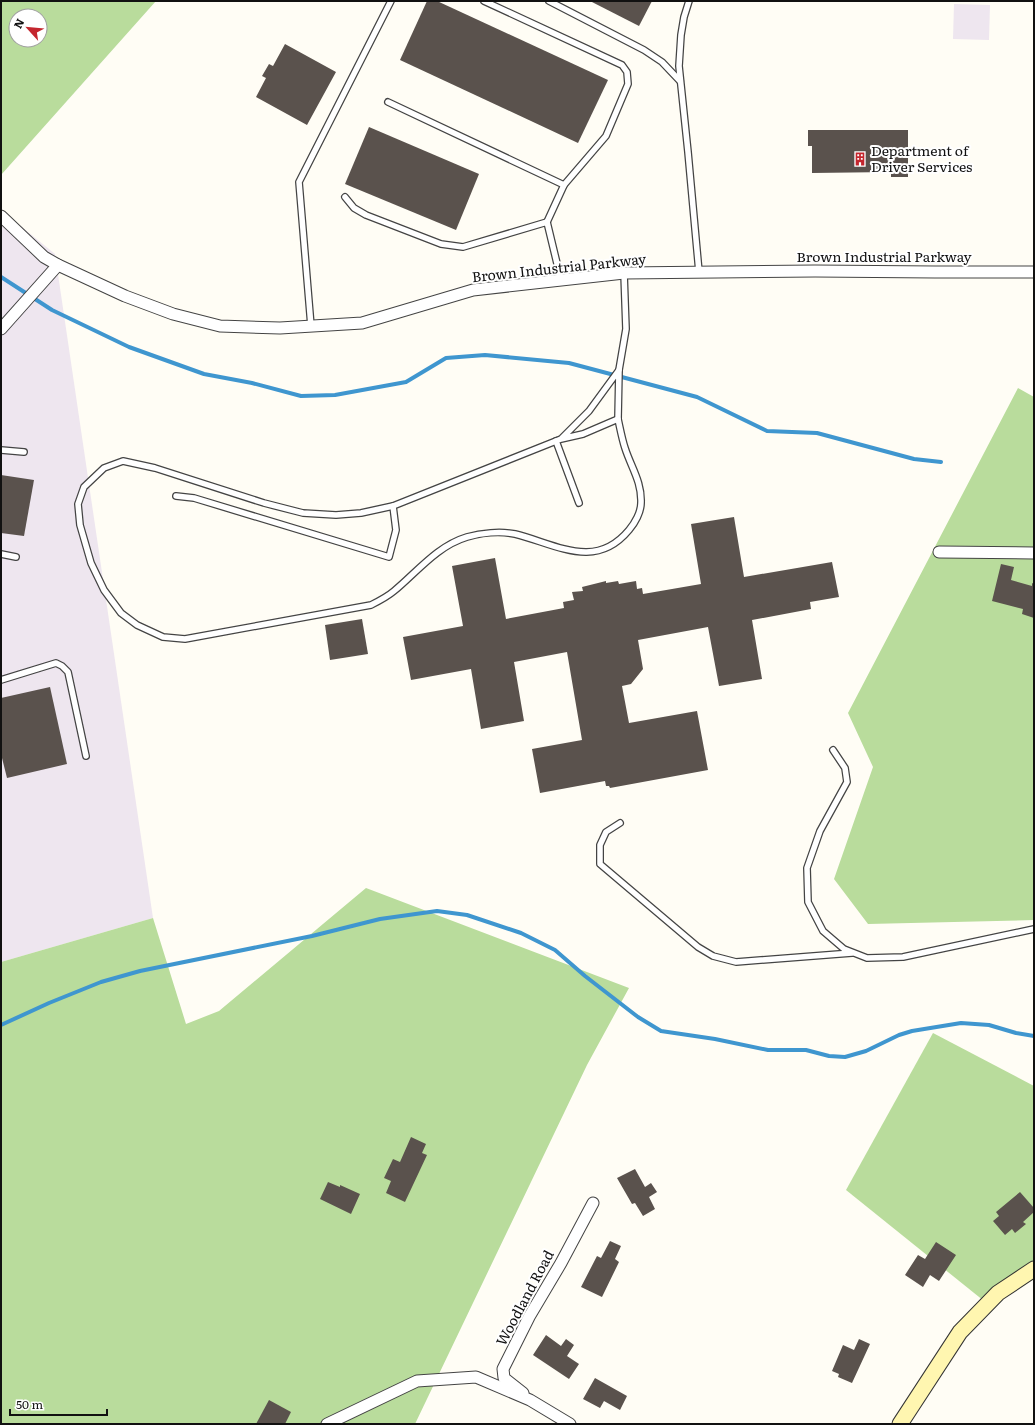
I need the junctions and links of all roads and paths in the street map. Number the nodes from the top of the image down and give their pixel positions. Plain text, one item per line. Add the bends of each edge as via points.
1 (391, 1) edge
2 (484, 1) edge
3 (549, 1) edge
4 (690, 1) edge
5 (680, 81) junction
6 (388, 102) dead end
7 (564, 185) junction
8 (345, 197) dead end
9 (1, 216) edge
10 (547, 222) junction
11 (58, 265) junction
12 (699, 272) junction
13 (1034, 272) edge
14 (624, 273) junction
15 (561, 280) junction
16 (311, 326) junction
17 (1, 329) edge
18 (619, 370) junction
19 (618, 419) junction
20 (559, 440) junction
21 (1, 450) edge
22 (24, 452) dead end
23 (176, 496) dead end
24 (579, 503) dead end
25 (393, 506) junction
26 (939, 552) dead end
27 (1034, 553) edge
28 (1, 554) edge
29 (16, 557) dead end
30 (1, 680) edge
31 (833, 750) dead end
32 (86, 756) dead end
33 (620, 823) dead end
34 (1034, 929) edge
35 (854, 953) junction
36 (593, 1203) dead end
37 (1034, 1263) edge
38 (1034, 1269) edge
39 (1009, 1285) junction
40 (530, 1400) junction
41 (327, 1424) edge
42 (570, 1424) edge
43 (900, 1424) edge

1 - 16 lane via 299,182
2 - 7 lane via 622,65 627,72 628,84 606,136
3 - 5 lane via 644,50 662,62
4 - 5 lane via 681,35 678,66
5 - 12 lane
6 - 7 lane
7 - 10 lane
8 - 10 lane via 354,208 366,215 442,244 463,247
9 - 11 street, Brown Industrial Parkway via 44,257
10 - 15 lane
11 - 16 street, Brown Industrial Parkway via 125,296 173,314 220,326
11 - 17 street
12 - 13 street, Brown Industrial Parkway
12 - 14 street, Brown Industrial Parkway
14 - 15 street, Brown Industrial Parkway
14 - 18 lane via 626,329
15 - 16 street, Brown Industrial Parkway via 473,290 362,323
18 - 19 lane
18 - 20 lane via 589,411
19 - 20 lane via 583,434
19 - 25 lane via 625,448 638,479 642,504 634,524 620,541 604,549 584,553 513,534 489,532 466,537 438,552 393,592 371,606 185,639 163,637 137,625 121,613 104,590 91,562 80,525 78,504 84,487 104,468 123,462 155,468 264,503 303,512 342,515
20 - 24 lane
20 - 25 lane
21 - 22 lane
23 - 25 lane via 194,498 388,557 396,530
26 - 27 street
28 - 29 lane
30 - 32 lane via 56,664 62,666 68,672
31 - 35 lane via 845,768 847,782 820,831 807,868 808,902 823,931 844,949
33 - 35 lane via 606,832 600,845 600,864 698,947 713,956 736,962
34 - 35 lane via 903,956 867,958
36 - 40 street, Woodland Road via 503,1369 504,1378
37 - 39 main road
38 - 39 main road
39 - 43 main road via 960,1332
40 - 41 street via 476,1377 417,1381
40 - 42 street

